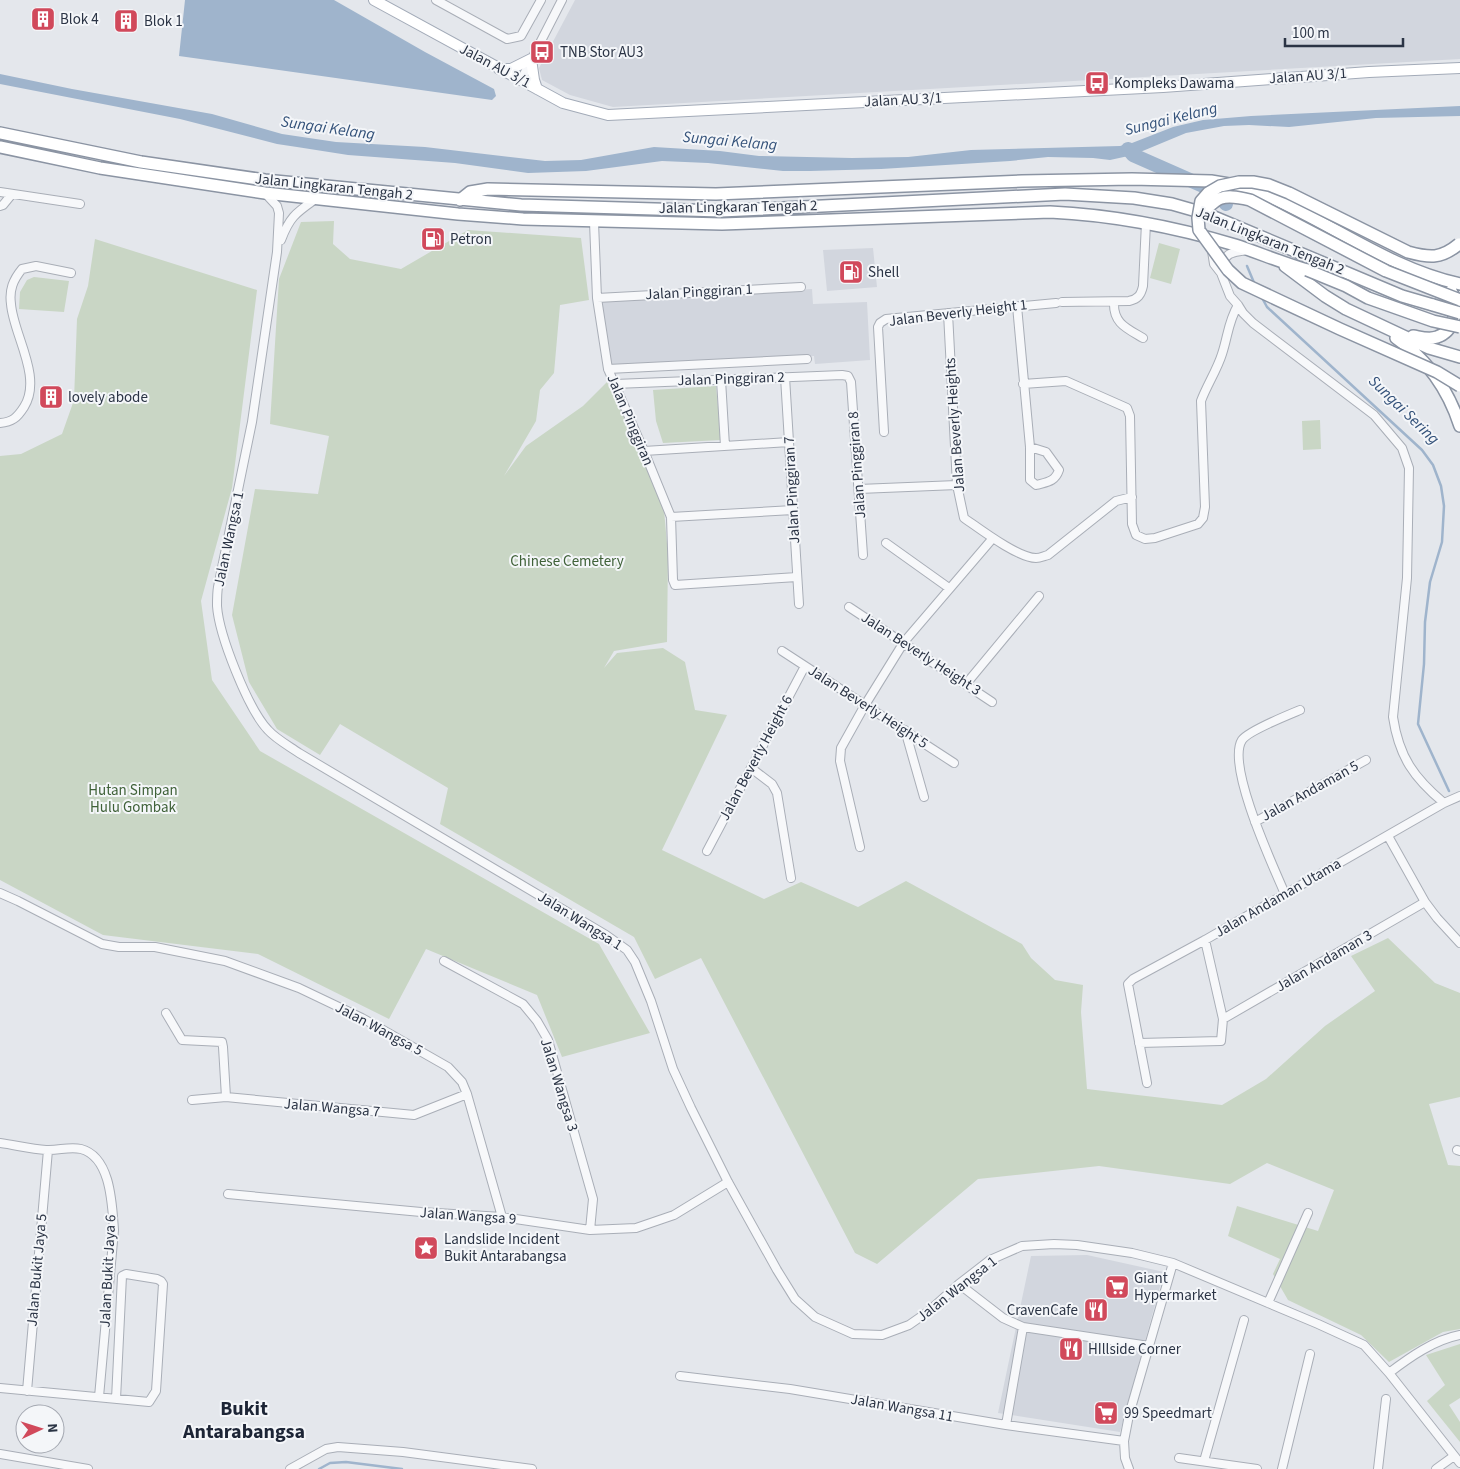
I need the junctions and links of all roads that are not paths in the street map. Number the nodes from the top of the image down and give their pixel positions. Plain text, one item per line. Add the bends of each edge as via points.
1 (374, 0) edge
2 (436, 0) edge
3 (541, 0) edge
4 (562, 0) edge
5 (531, 59) junction
6 (1460, 68) edge
7 (498, 69) junction
8 (521, 80) junction
9 (537, 89) junction
10 (0, 133) edge
11 (0, 147) edge
12 (0, 192) edge
13 (265, 193) junction
14 (12, 194) junction
15 (317, 198) junction
16 (460, 200) junction
17 (80, 204) dead end
18 (0, 206) edge
19 (1198, 218) junction
20 (594, 222) junction
21 (1146, 223) junction
22 (1198, 235) junction
23 (1460, 244) edge
24 (1246, 250) junction
25 (277, 252) junction
26 (1280, 262) junction
27 (72, 273) dead end
28 (1221, 273) junction
29 (1434, 278) junction
30 (1456, 280) edge
31 (801, 287) dead end
32 (597, 298) junction
33 (1460, 300) edge
34 (1114, 302) junction
35 (1238, 305) junction
36 (1017, 306) junction
37 (1460, 312) edge
38 (948, 313) junction
39 (1376, 324) junction
40 (1460, 327) edge
41 (1403, 335) junction
42 (1143, 338) dead end
43 (1460, 357) edge
44 (807, 359) dead end
45 (608, 369) junction
46 (848, 376) joint
47 (785, 377) junction
48 (721, 380) junction
49 (615, 384) junction
50 (1023, 384) junction
51 (1460, 386) edge
52 (0, 423) edge
53 (1460, 426) edge
54 (884, 432) dead end
55 (789, 442) junction
56 (725, 446) junction
57 (1030, 447) junction
58 (644, 451) junction
59 (957, 485) junction
60 (859, 489) junction
61 (1132, 497) junction
62 (793, 510) junction
63 (671, 517) junction
64 (993, 538) junction
65 (886, 543) dead end
66 (864, 555) dead end
67 (797, 578) junction
68 (949, 588) junction
69 (1039, 596) dead end
70 (799, 604) dead end
71 (849, 607) dead end
72 (904, 642) junction
73 (782, 651) dead end
74 (805, 666) junction
75 (966, 684) junction
76 (992, 702) dead end
77 (865, 705) junction
78 (1300, 710) dead end
79 (905, 730) junction
80 (1366, 760) dead end
81 (954, 762) dead end
82 (751, 768) junction
83 (1460, 796) edge
84 (924, 797) dead end
85 (1444, 803) junction
86 (1255, 822) junction
87 (1388, 836) junction
88 (860, 847) dead end
89 (707, 851) dead end
90 (792, 878) dead end
91 (0, 893) edge
92 (1284, 894) junction
93 (1425, 902) junction
94 (1205, 940) junction
95 (1460, 943) edge
96 (444, 961) dead end
97 (166, 1013) dead end
98 (1223, 1019) junction
99 (1140, 1043) junction
100 (1147, 1083) dead end
101 (467, 1094) junction
102 (226, 1098) junction
103 (192, 1100) dead end
104 (0, 1143) edge
105 (48, 1150) junction
106 (728, 1182) junction
107 (228, 1194) dead end
108 (1308, 1213) dead end
109 (502, 1217) junction
110 (590, 1230) junction
111 (1173, 1263) junction
112 (959, 1284) junction
113 (1268, 1302) junction
114 (1244, 1320) dead end
115 (1023, 1328) junction
116 (1460, 1336) edge
117 (1149, 1346) junction
118 (1310, 1354) dead end
119 (1389, 1373) junction
120 (680, 1376) dead end
121 (0, 1388) edge
122 (27, 1391) junction
123 (99, 1397) junction
124 (116, 1399) junction
125 (1386, 1399) dead end
126 (1006, 1426) junction
127 (1124, 1441) junction
128 (0, 1454) edge
129 (1454, 1456) junction
130 (1179, 1458) dead end
131 (1204, 1461) junction
132 (1460, 1463) edge
133 (517, 1468) edge
134 (88, 1469) edge
135 (290, 1469) edge
136 (532, 1469) edge
137 (1129, 1469) edge
138 (1257, 1469) edge
139 (1282, 1469) edge
140 (1378, 1469) edge
141 (1436, 1469) edge

1 - 7 main road, Jalan AU 3/1
2 - 3 street via 507,39 521,36
4 - 5 street
5 - 7 main road via 511,69
5 - 8 street
5 - 9 main road
6 - 9 main road, Jalan AU 3/1 via 626,115 586,110 563,103
7 - 8 main road, Jalan AU 3/1
8 - 9 main road, Jalan AU 3/1
10 - 16 highway, Jalan Lingkaran Tengah 2 via 140,162 265,180
11 - 13 highway, Jalan Lingkaran Tengah 2 via 100,168
12 - 14 street
13 - 15 highway, Jalan Lingkaran Tengah 2
13 - 25 street, Jalan Wangsa 1 via 279,213
14 - 17 street
14 - 18 street
15 - 20 highway, Jalan Lingkaran Tengah 2 via 486,216
15 - 25 street, Jalan Wangsa 1 via 291,218
16 - 29 highway, bridge via 470,192 488,189 725,194 1022,181 1211,181 1247,187 1270,197
16 - 37 highway, Jalan Lingkaran Tengah 2, bridge via 585,208 721,211 1057,194 1134,198 1207,214 1402,296
19 - 23 highway, bridge via 1200,202 1208,193 1220,186 1253,182 1289,193 1408,252 1436,257
19 - 33 highway, bridge via 1212,202 1227,197 1250,200 1386,271
19 - 51 highway, bridge via 1199,230 1228,270 1242,283 1437,372
20 - 21 highway, Jalan Lingkaran Tengah 2 via 722,224 1050,212
20 - 32 street, Jalan Pinggiran
21 - 22 highway, Jalan Lingkaran Tengah 2
21 - 34 street, Jalan Beverly Height 1 via 1142,293 1136,299
22 - 24 highway, Jalan Lingkaran Tengah 2
22 - 28 street via 1214,253 1214,264
24 - 26 highway, Jalan Lingkaran Tengah 2
24 - 28 street via 1225,257
25 - 106 street, Jalan Wangsa 1 via 252,422 218,587 217,607 222,631 246,695 268,731 299,753 627,950 645,985 673,1069
26 - 39 highway via 1325,296
26 - 40 highway, Jalan Lingkaran Tengah 2, bridge via 1307,270 1368,298
27 - 52 street via 36,266 22,269 14,279 11,306 28,364 30,384 28,402 17,418
28 - 35 street via 1230,296
29 - 30 highway
29 - 41 highway via 1454,294 1458,305 1456,321 1437,337
31 - 32 street, Jalan Pinggiran 1
32 - 45 street, Jalan Pinggiran
34 - 36 street, Jalan Beverly Height 1
34 - 42 street via 1119,322
35 - 61 street via 1231,318 1222,355 1201,401 1203,518 1198,524 1146,539 1136,535 1132,524
35 - 85 street via 1253,323 1374,415 1402,448 1409,468 1407,578 1393,717 1395,733 1410,767 1426,788
36 - 38 street, Jalan Beverly Height 1
36 - 50 street
38 - 54 street, Jalan Beverly Height 1 via 886,319 880,323
38 - 59 street, Jalan Beverly Heights
39 - 41 highway
39 - 53 highway via 1412,350 1432,370
41 - 43 highway via 1429,348
44 - 45 street, Jalan Pinggiran 2
45 - 49 street, Jalan Pinggiran
46 - 47 street, Jalan Pinggiran 2
46 - 60 street, Jalan Pinggiran 8
47 - 48 street, Jalan Pinggiran 2
47 - 55 street, Jalan Pinggiran 7
48 - 49 street, Jalan Pinggiran 2
48 - 56 street
49 - 58 street, Jalan Pinggiran
50 - 57 street
50 - 61 street via 1066,381 1126,408 1130,416
55 - 56 street
55 - 62 street, Jalan Pinggiran 7
56 - 58 street
57 - 57 street via 1030,480 1036,484 1051,482 1059,470 1046,452
58 - 63 street, Jalan Pinggiran
59 - 60 street
59 - 64 street, Jalan Beverly Heights via 964,518
60 - 66 street, Jalan Pinggiran 8
61 - 64 street, Jalan Beverly Heights via 1116,501 1048,555 1037,558 1024,556
62 - 63 street
62 - 67 street, Jalan Pinggiran 7
63 - 67 street, Jalan Pinggiran via 673,580 676,585
64 - 68 street
65 - 68 street
67 - 70 street, Jalan Pinggiran 7
68 - 72 street
69 - 75 street
71 - 72 street, Jalan Beverly Height 3
72 - 75 street, Jalan Beverly Height 3
72 - 77 street
73 - 74 street, Jalan Beverly Height 5
74 - 77 street, Jalan Beverly Height 5
74 - 82 street, Jalan Beverly Height 6
75 - 76 street, Jalan Beverly Height 3
77 - 79 street, Jalan Beverly Height 5
77 - 88 street via 841,748 840,761
78 - 86 street via 1242,740 1238,752 1239,765
79 - 81 street, Jalan Beverly Height 5
79 - 84 street
80 - 86 street, Jalan Andaman 5
82 - 89 street, Jalan Beverly Height 6
82 - 90 street via 772,784 777,793
83 - 85 street, Jalan Andaman Utama
85 - 87 street, Jalan Andaman Utama
86 - 92 street
87 - 92 street, Jalan Andaman Utama
87 - 93 street
91 - 101 street, Jalan Wangsa 5 via 102,944 155,947 225,961 299,988 362,1018 448,1067 462,1082
92 - 94 street, Jalan Andaman Utama
93 - 95 street
93 - 98 street, Jalan Andaman 3
94 - 98 street, Jalan Andaman Utama
94 - 99 street via 1128,984
96 - 110 street, Jalan Wangsa 3 via 523,1004 548,1040 593,1199
97 - 102 street via 182,1040 222,1042
98 - 99 street, Jalan Andaman Utama via 1221,1041
99 - 100 street
101 - 102 street, Jalan Wangsa 7 via 414,1115
101 - 109 street, Jalan Wangsa 5
102 - 103 street, Jalan Wangsa 7
104 - 105 street, Jalan Bukit Jaya 6
105 - 122 street, Jalan Bukit Jaya 5
105 - 123 street, Jalan Bukit Jaya 6 via 82,1149 96,1158 103,1167 112,1206 114,1230
106 - 110 street, Jalan Wangsa 9 via 674,1215 636,1228
106 - 112 street, Jalan Wangsa 1 via 790,1292 814,1317 853,1334 882,1335 909,1325
107 - 109 street, Jalan Wangsa 9
108 - 113 street
109 - 110 street, Jalan Wangsa 9
111 - 112 street, Jalan Wangsa 1 via 1077,1245 1030,1245 990,1260
111 - 113 street, Jalan Wangsa 1
111 - 117 street
112 - 115 street via 1003,1318
113 - 119 street, Jalan Wangsa 1 via 1364,1345
114 - 131 street
115 - 117 street
115 - 126 street
116 - 119 street via 1448,1338
117 - 127 street
118 - 139 street
119 - 129 street, Jalan Wangsa 1
120 - 126 street, Jalan Wangsa 11 via 790,1389
121 - 122 street
122 - 123 street
123 - 124 street
124 - 124 street via 122,1276 161,1281 156,1391 149,1402
125 - 140 street
126 - 127 street, Jalan Wangsa 11
127 - 137 street
128 - 134 street
129 - 132 street, Jalan Wangsa 1
129 - 141 street
130 - 131 street
131 - 138 street
133 - 135 street via 394,1451 338,1447 326,1449
133 - 136 street

